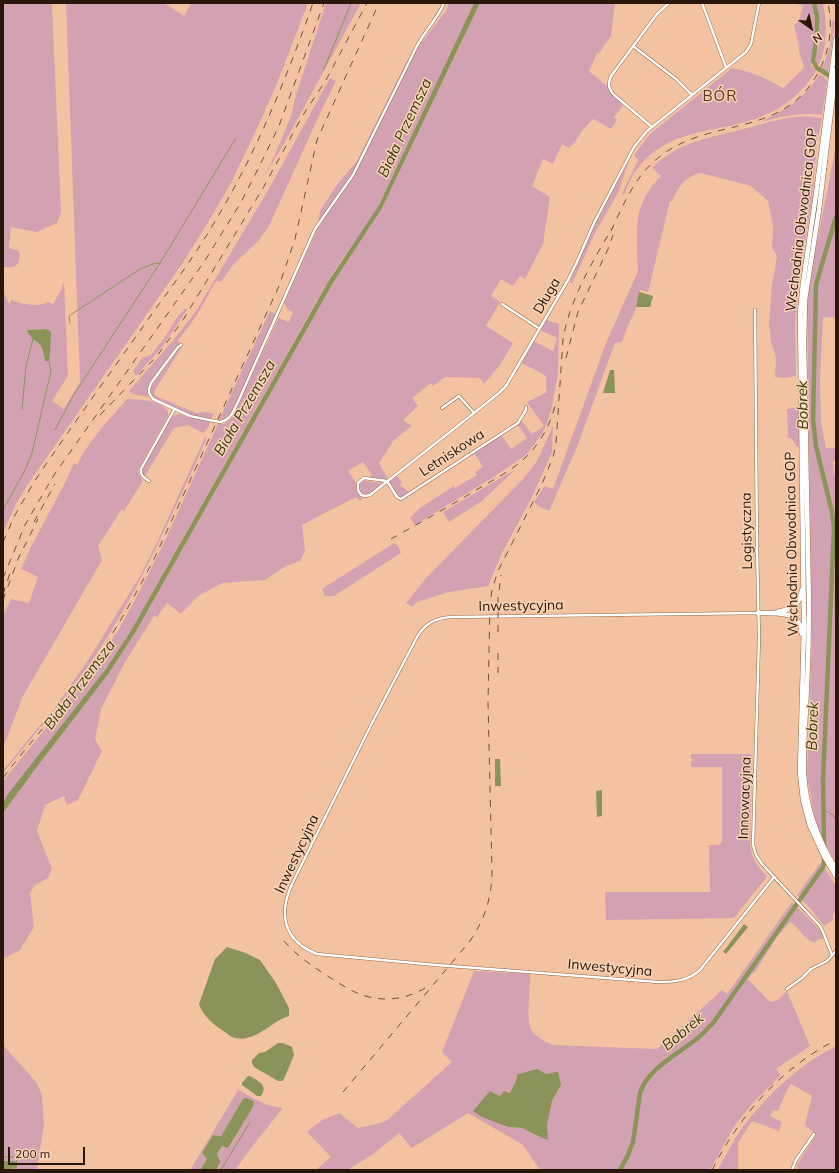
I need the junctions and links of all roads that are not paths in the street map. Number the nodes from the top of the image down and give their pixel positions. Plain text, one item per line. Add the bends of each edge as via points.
1 (444, 3) edge
2 (668, 3) edge
3 (702, 3) edge
4 (760, 3) edge
5 (836, 39) edge
6 (633, 46) junction
7 (726, 67) junction
8 (836, 70) edge
9 (692, 95) junction
10 (652, 127) junction
11 (826, 134) junction
12 (502, 304) dead end
13 (755, 310) dead end
14 (540, 329) junction
15 (181, 345) dead end
16 (526, 406) dead end
17 (442, 408) dead end
18 (174, 410) junction
19 (474, 413) junction
20 (149, 481) dead end
21 (387, 481) junction
22 (804, 575) junction
23 (758, 613) junction
24 (772, 613) junction
25 (804, 654) junction
26 (834, 869) edge
27 (836, 876) edge
28 (774, 877) junction
29 (836, 951) edge
30 (832, 955) junction
31 (787, 989) dead end
32 (814, 1134) dead end
33 (792, 1170) edge

1 - 18 street, bridge via 417,46 353,175 315,229 230,417 220,422
2 - 6 street via 656,14
3 - 7 street
4 - 7 street, Długa via 751,44 746,52
5 - 11 highway, Wschodnia Obwodnica GOP
6 - 9 street via 676,79
6 - 10 street via 611,76 609,89
7 - 9 street, Długa
8 - 11 highway, Wschodnia Obwodnica GOP
9 - 10 street, Długa
10 - 14 street, Długa via 634,147 594,223 576,264
11 - 22 highway, Wschodnia Obwodnica GOP via 800,313
11 - 26 highway, Wschodnia Obwodnica GOP via 819,210 805,300 809,606 804,771 808,802 818,834
12 - 14 street
13 - 23 street, Logistyczna
14 - 19 street, Długa via 506,386
15 - 18 street via 149,389 153,399
16 - 21 street, Letniskowa via 518,423 401,499
17 - 19 street via 458,396
18 - 20 street via 141,469 141,474
19 - 21 street, Długa
21 - 21 street, Długa via 366,478 360,480 357,486 360,494 366,496
22 - 24 highway via 800,599 796,605
22 - 25 highway, Wschodnia Obwodnica GOP
23 - 24 highway
23 - 28 street, Innowacyjna via 753,845 757,858
23 - 28 street, Inwestycyjna, bridge via 452,617 434,620 424,627 417,637 371,725 287,895 284,911 291,936 304,948 317,954 658,982 680,981 700,970
24 - 25 highway via 788,615 798,622 802,630
25 - 26 highway, Wschodnia Obwodnica GOP via 801,785 805,809 816,840
26 - 27 highway, Wschodnia Obwodnica GOP
28 - 30 street, Innowacyjna via 820,926
29 - 30 street
30 - 31 street
32 - 33 street

